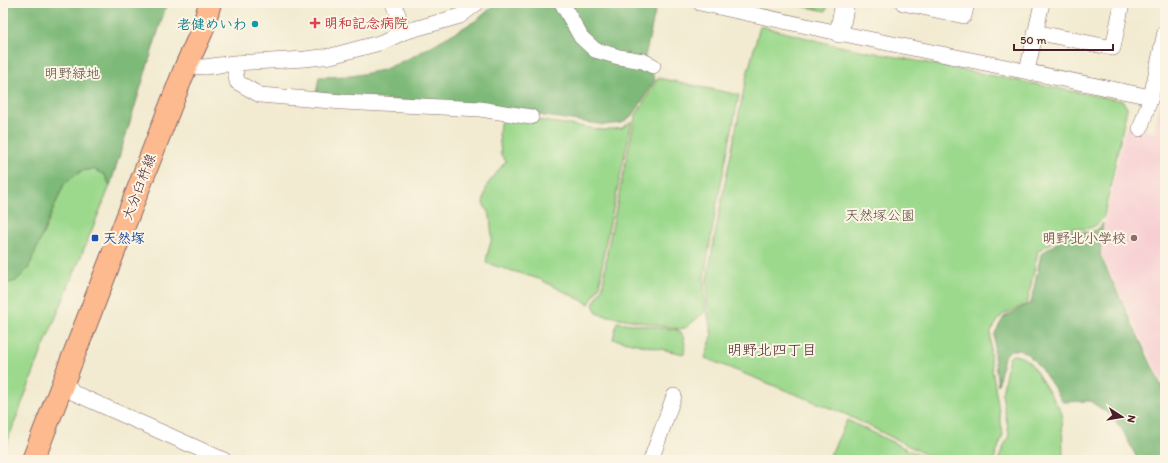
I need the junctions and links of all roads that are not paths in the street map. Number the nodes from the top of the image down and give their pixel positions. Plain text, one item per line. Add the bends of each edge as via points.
1 (210, 3) edge
2 (394, 3) edge
3 (477, 3) edge
4 (562, 3) edge
5 (700, 3) edge
6 (845, 3) edge
7 (903, 3) edge
8 (967, 3) edge
9 (1042, 3) edge
10 (1122, 3) edge
11 (404, 32) junction
12 (1035, 32) junction
13 (1165, 32) edge
14 (839, 33) junction
15 (234, 63) junction
16 (186, 66) junction
17 (653, 66) dead end
18 (1027, 71) junction
19 (1151, 97) junction
20 (531, 118) dead end
21 (1140, 129) dead end
22 (63, 379) junction
23 (674, 396) dead end
24 (33, 460) edge
25 (224, 460) edge
26 (651, 460) edge

1 - 16 main road, 大分臼杵線 via 202,31
2 - 11 street
3 - 11 street via 460,16
4 - 17 street via 581,37 595,50 644,61
5 - 14 street
6 - 14 street
7 - 8 street via 964,16
9 - 12 street
10 - 12 street via 1113,48
11 - 15 street via 383,42 331,56
12 - 18 street
13 - 19 street
14 - 18 street
15 - 16 street via 205,67
15 - 20 street via 237,82 260,95 480,109
16 - 22 main road, 大分臼杵線
18 - 19 street
19 - 21 street
22 - 24 main road, 大分臼杵線
22 - 25 street via 74,393
23 - 26 street

